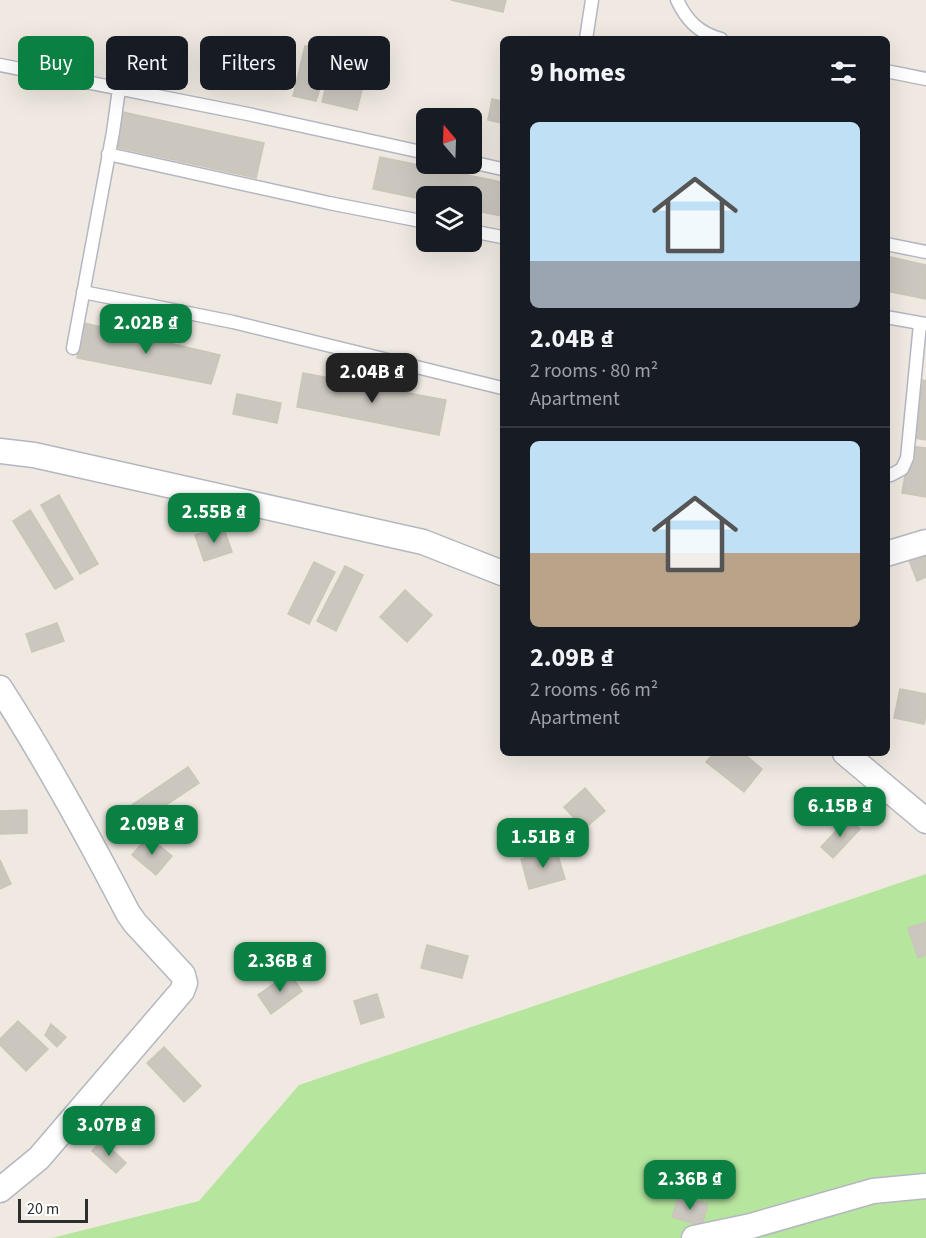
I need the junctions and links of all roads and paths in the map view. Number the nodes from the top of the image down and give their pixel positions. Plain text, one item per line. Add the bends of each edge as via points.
1 (592, 0) edge
2 (677, 0) edge
3 (586, 36) edge
4 (711, 36) edge
5 (0, 65) edge
6 (890, 72) edge
7 (926, 79) edge
8 (106, 86) edge
9 (119, 90) edge
10 (124, 90) edge
11 (416, 151) edge
12 (108, 154) junction
13 (482, 164) edge
14 (500, 169) edge
15 (416, 220) edge
16 (482, 233) edge
17 (500, 237) edge
18 (890, 245) edge
19 (926, 252) edge
20 (83, 292) junction
21 (890, 318) edge
22 (923, 324) edge
23 (73, 348) dead end
24 (500, 388) edge
25 (0, 451) edge
26 (890, 475) edge
27 (926, 542) edge
28 (890, 553) edge
29 (500, 572) edge
30 (0, 688) edge
31 (849, 756) edge
32 (926, 821) edge
33 (926, 1186) edge
34 (0, 1190) edge
35 (694, 1238) edge

1 - 3 lane
2 - 4 lane via 696,27
5 - 8 lane
6 - 7 lane
9 - 12 lane
10 - 11 lane
12 - 15 lane
12 - 20 lane
13 - 14 lane
16 - 17 lane
18 - 19 lane
20 - 23 lane
20 - 24 lane via 233,322
21 - 22 lane
22 - 26 lane via 907,458 902,469
25 - 29 street via 34,455 423,542
27 - 28 street
30 - 34 street via 78,817 128,913 185,982 182,991 39,1158
31 - 32 street
33 - 35 street via 873,1191

